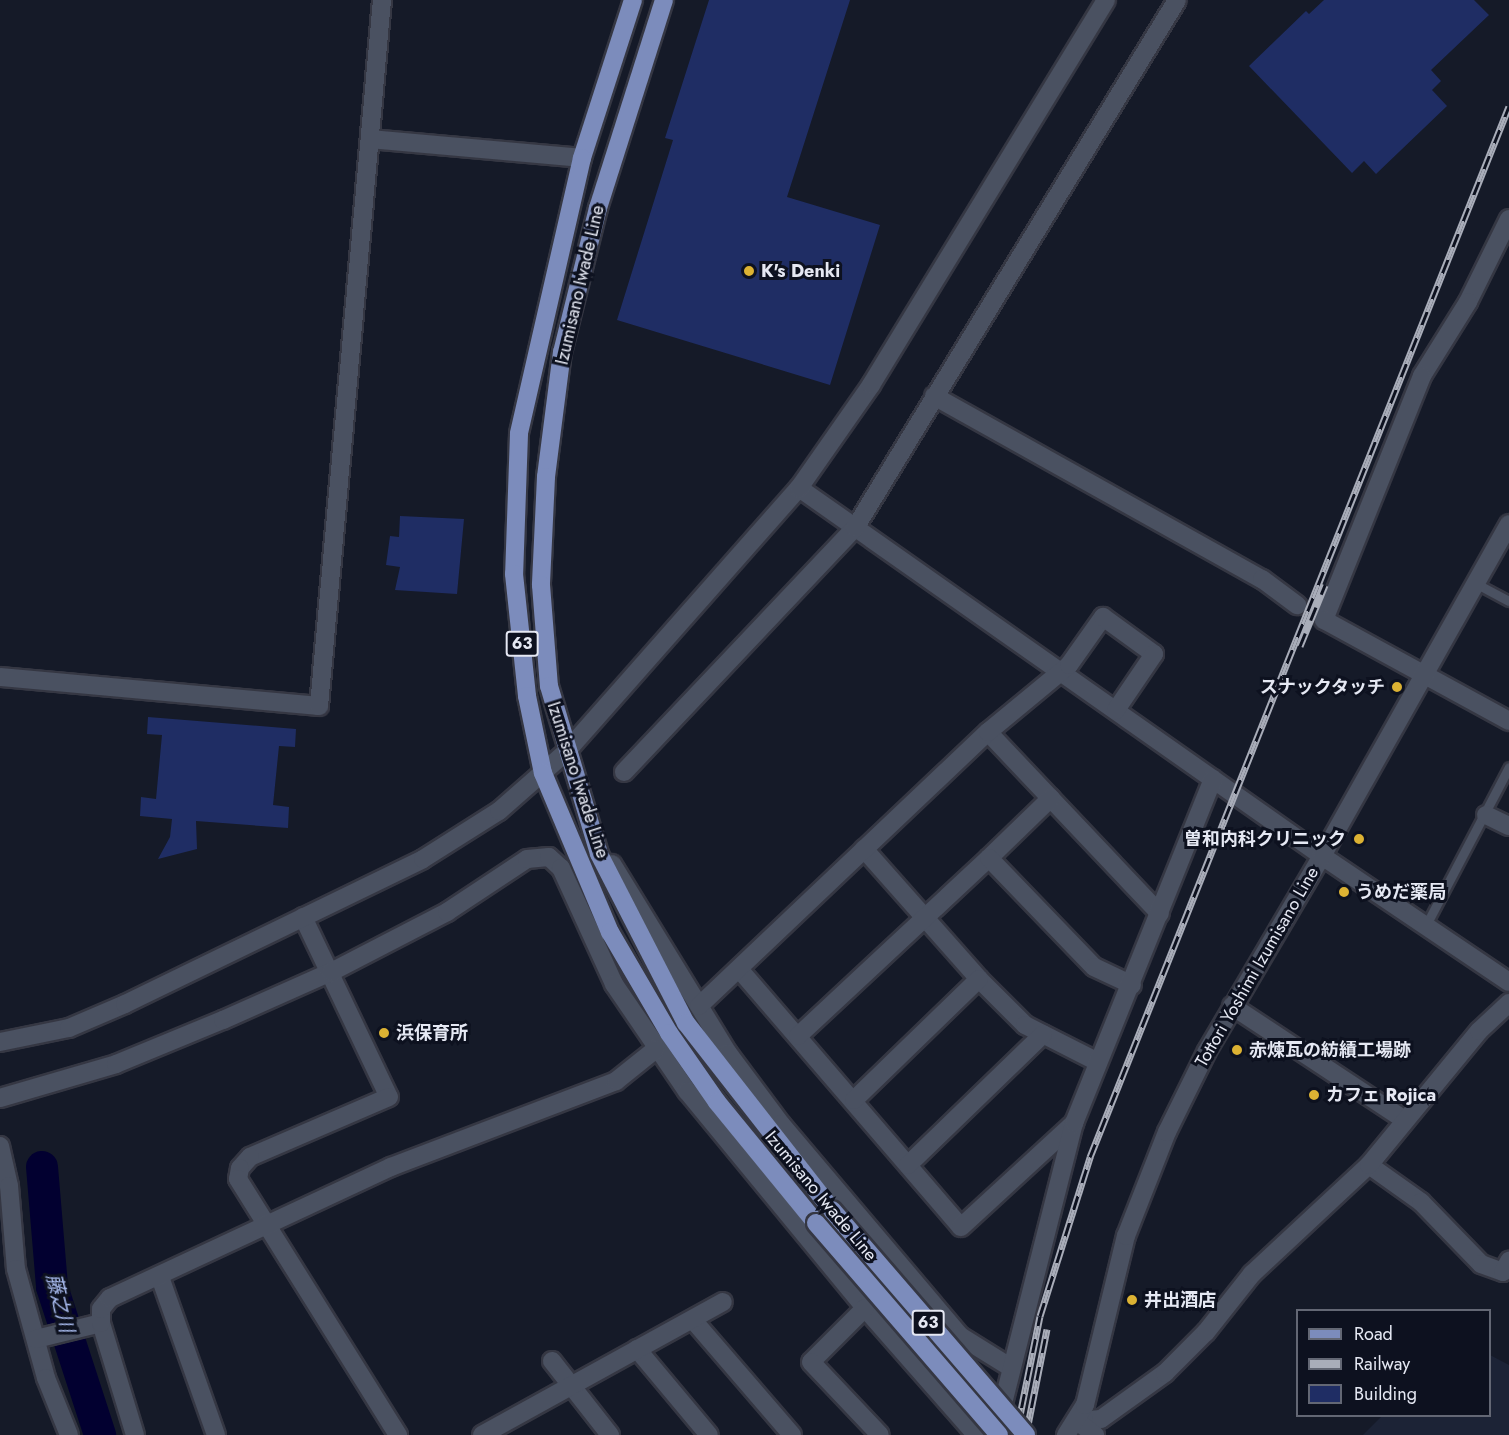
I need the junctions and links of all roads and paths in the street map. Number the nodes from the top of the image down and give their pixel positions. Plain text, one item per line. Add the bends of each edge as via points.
1 (382, 0) edge
2 (633, 0) edge
3 (664, 0) edge
4 (1106, 0) edge
5 (1170, 2) edge
6 (370, 139) junction
7 (582, 158) junction
8 (1509, 219) edge
9 (934, 396) junction
10 (799, 488) junction
11 (1509, 524) edge
12 (855, 528) junction
13 (1475, 583) junction
14 (1509, 601) edge
15 (1297, 605) dead end
16 (1060, 669) junction
17 (1423, 672) junction
18 (0, 677) edge
19 (1116, 710) junction
20 (1509, 721) edge
21 (988, 732) junction
22 (566, 752) junction
23 (1509, 767) edge
24 (624, 772) dead end
25 (543, 773) junction
26 (1213, 779) junction
27 (1051, 798) junction
28 (1486, 815) junction
29 (1509, 826) edge
30 (591, 831) junction
31 (864, 849) junction
32 (1322, 856) junction
33 (989, 858) junction
34 (1160, 914) junction
35 (303, 917) junction
36 (925, 917) junction
37 (1426, 925) junction
38 (739, 969) junction
39 (331, 972) junction
40 (979, 979) junction
41 (1509, 982) edge
42 (1132, 985) junction
43 (1509, 1003) edge
44 (699, 1006) junction
45 (1232, 1006) junction
46 (1044, 1034) junction
47 (798, 1036) junction
48 (0, 1042) edge
49 (656, 1048) junction
50 (1098, 1062) junction
51 (0, 1098) edge
52 (854, 1100) junction
53 (1405, 1120) junction
54 (1074, 1123) junction
55 (0, 1146) edge
56 (908, 1165) junction
57 (1369, 1165) junction
58 (267, 1227) junction
59 (1509, 1261) edge
60 (160, 1276) junction
61 (723, 1302) dead end
62 (865, 1308) junction
63 (693, 1320) junction
64 (96, 1324) junction
65 (39, 1338) junction
66 (637, 1349) junction
67 (552, 1361) dead end
68 (1010, 1367) junction
69 (571, 1385) junction
70 (1071, 1428) edge
71 (69, 1435) edge
72 (135, 1435) edge
73 (216, 1435) edge
74 (398, 1435) edge
75 (482, 1435) edge
76 (610, 1435) edge
77 (709, 1435) edge
78 (792, 1435) edge
79 (880, 1435) edge
80 (976, 1435) edge
81 (998, 1435) edge
82 (1026, 1435) edge
83 (1095, 1435) edge

1 - 6 street
2 - 7 main road, Izumisano Iwade Line / 63
3 - 22 main road, Izumisano Iwade Line / 63 via 598,208 559,375 546,477 541,585 549,686
4 - 10 street via 871,385
5 - 9 street
6 - 7 street
6 - 18 street via 319,706
7 - 25 main road, Izumisano Iwade Line / 63 via 519,434 514,574 527,696
8 - 17 street via 1468,302 1422,376 1324,620
9 - 12 street
9 - 15 street via 1262,579
10 - 12 street
10 - 22 street
11 - 13 street, Tottori Yoshimi Izumisano Line
12 - 16 street
12 - 24 street
13 - 14 lane
13 - 17 street, Tottori Yoshimi Izumisano Line
16 - 19 street
16 - 19 street via 1069,665 1103,617 1146,648 1154,654
16 - 21 street
17 - 20 street
17 - 32 street, Tottori Yoshimi Izumisano Line
19 - 26 street
21 - 27 street
21 - 31 street
22 - 25 street
22 - 30 main road, Izumisano Iwade Line / 63
23 - 28 lane
25 - 35 street via 499,811 423,859
25 - 81 main road, Izumisano Iwade Line / 63, bridge via 609,932 669,1033 717,1102 816,1223
26 - 32 street
26 - 34 street
27 - 33 street
27 - 34 street
28 - 29 street
28 - 37 lane
30 - 44 street
30 - 82 main road, Izumisano Iwade Line / 63, bridge via 630,918 686,1023 832,1210
31 - 36 street
31 - 38 street
32 - 37 street
32 - 45 street, Tottori Yoshimi Izumisano Line
33 - 36 street
33 - 42 street via 1094,967
34 - 42 street
35 - 39 street
35 - 48 street via 69,1028
36 - 40 street
36 - 47 street
37 - 41 street
38 - 44 street
38 - 47 street
39 - 49 street via 447,912 527,859 549,857 561,868 614,984
39 - 51 street via 116,1064
39 - 58 street via 389,1097 250,1157 240,1168 238,1179
40 - 46 street via 1025,1025
40 - 52 street
42 - 50 street
43 - 53 street via 1479,1031
44 - 68 street via 728,1053 781,1124 960,1336
45 - 53 street
45 - 70 street, Tottori Yoshimi Izumisano Line via 1167,1131 1126,1236 1085,1405
46 - 50 street
46 - 56 street
47 - 52 street
49 - 58 street via 616,1081 391,1167
49 - 62 street via 737,1154
50 - 54 street
52 - 56 street
53 - 57 street
54 - 56 street via 961,1227
54 - 68 street
55 - 65 street via 9,1186 16,1269
57 - 59 street via 1421,1202 1481,1264 1503,1272
57 - 70 street via 1252,1274 1206,1332 1165,1372 1101,1419
58 - 60 street
58 - 74 street
60 - 64 street via 110,1298
60 - 73 street
61 - 63 street
62 - 79 street via 811,1362
62 - 80 street
63 - 66 street
63 - 78 street
64 - 65 street
64 - 72 street
65 - 71 street via 46,1378
66 - 69 street
66 - 77 street
67 - 69 street
68 - 81 street
69 - 75 street
69 - 76 street
70 - 83 street

